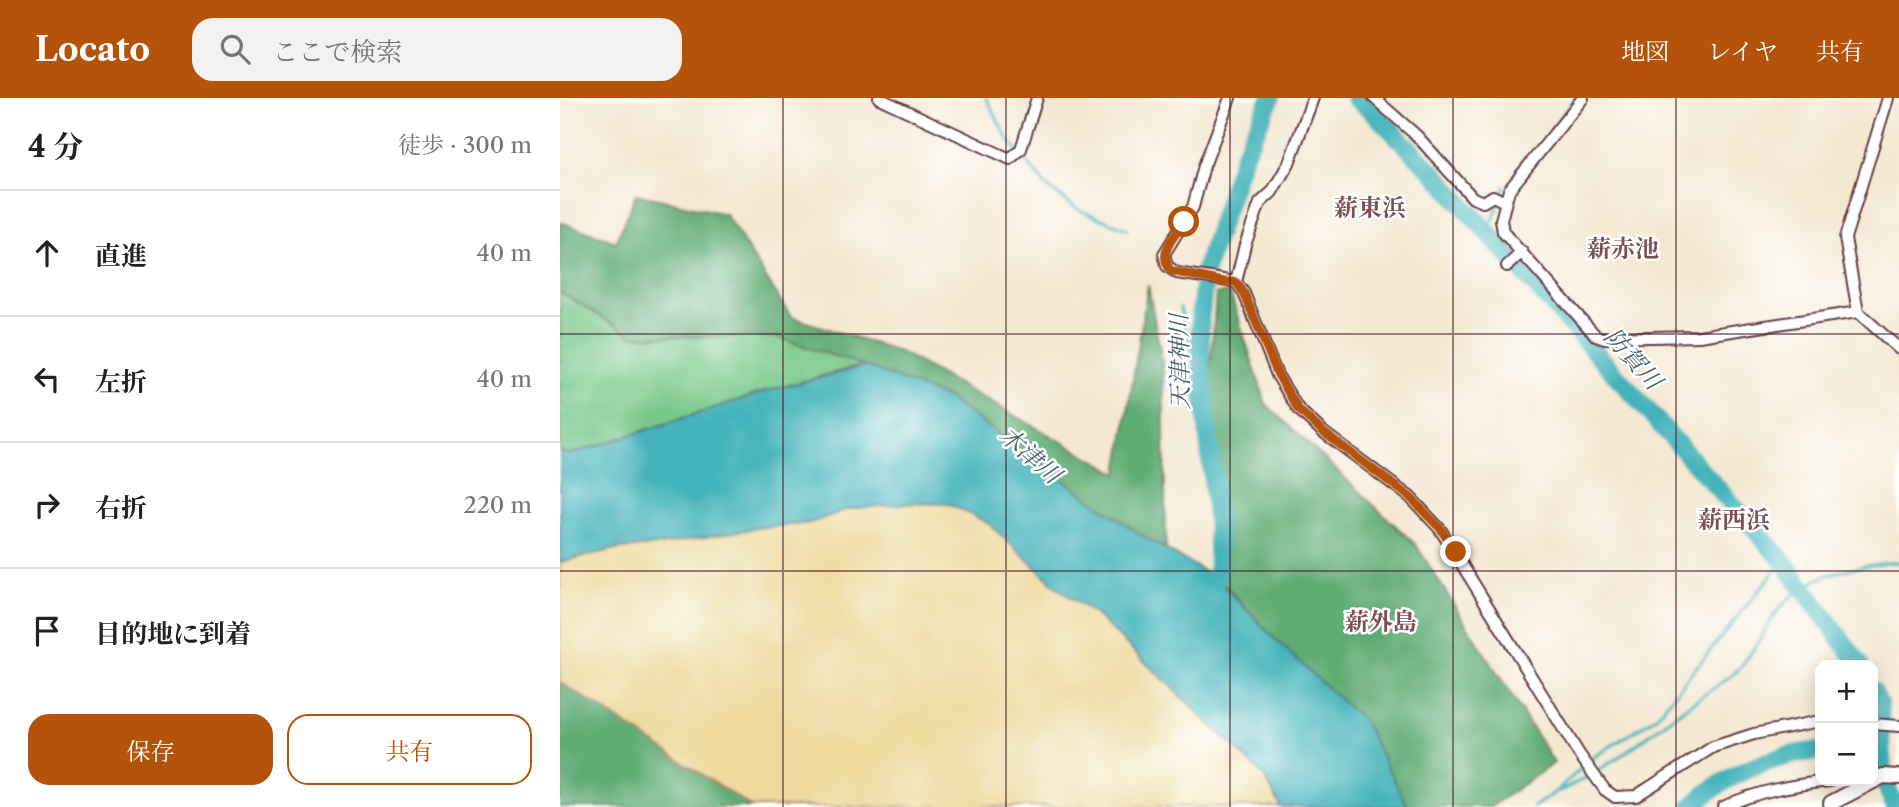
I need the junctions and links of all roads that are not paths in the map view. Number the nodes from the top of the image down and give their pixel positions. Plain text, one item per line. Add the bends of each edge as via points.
1 (879, 98) edge
2 (1037, 98) edge
3 (1230, 98) edge
4 (1313, 98) edge
5 (1374, 98) edge
6 (1583, 98) edge
7 (1888, 98) edge
8 (1505, 202) junction
9 (1520, 254) junction
10 (1507, 266) dead end
11 (1236, 282) junction
12 (1858, 312) junction
13 (1899, 349) edge
14 (1815, 722) edge
15 (1878, 724) edge
16 (1899, 726) edge
17 (1899, 777) edge
18 (1815, 782) edge
19 (1831, 803) dead end
20 (1723, 807) edge

1 - 2 street via 1010,159 1021,149
3 - 11 street via 1193,207 1164,261 1171,271
4 - 11 street via 1289,163 1260,203
5 - 8 street via 1417,136 1473,198 1483,202 1493,196
6 - 8 street via 1509,190
7 - 12 street via 1845,239
8 - 9 street via 1503,232
9 - 10 street
9 - 12 street via 1602,338 1699,336
11 - 14 street via 1298,409 1410,497 1440,528 1605,790 1615,797 1636,796 1713,747
12 - 13 street
15 - 16 street
17 - 19 main road via 1883,776
18 - 20 street via 1788,785

